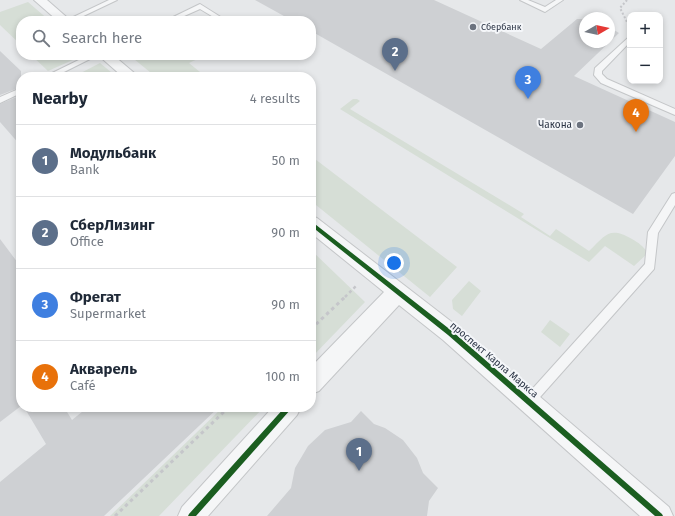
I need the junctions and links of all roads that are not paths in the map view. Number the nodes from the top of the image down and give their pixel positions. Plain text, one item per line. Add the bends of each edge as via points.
1 (40, 0) edge
2 (114, 0) edge
3 (523, 0) edge
4 (560, 0) edge
5 (59, 16) edge
6 (79, 16) edge
7 (179, 16) edge
8 (216, 16) edge
9 (627, 41) edge
10 (84, 60) edge
11 (111, 60) edge
12 (59, 72) edge
13 (126, 72) edge
14 (16, 92) edge
15 (0, 100) edge
16 (675, 112) edge
17 (675, 197) edge
18 (316, 227) edge
19 (398, 293) junction
20 (316, 379) edge
21 (529, 401) junction
22 (285, 412) edge
23 (191, 516) edge
24 (660, 516) edge

1 - 5 street
2 - 6 lane
3 - 4 lane via 545,10
7 - 8 lane via 200,6
9 - 16 lane via 598,70 598,75 604,81
10 - 12 lane
11 - 13 street
14 - 15 lane
17 - 21 lane via 654,232 650,266
18 - 19 street, проспект Карла Маркса
19 - 20 street
19 - 21 street, проспект Карла Маркса via 450,333
21 - 24 street, проспект Карла Маркса
22 - 23 street

